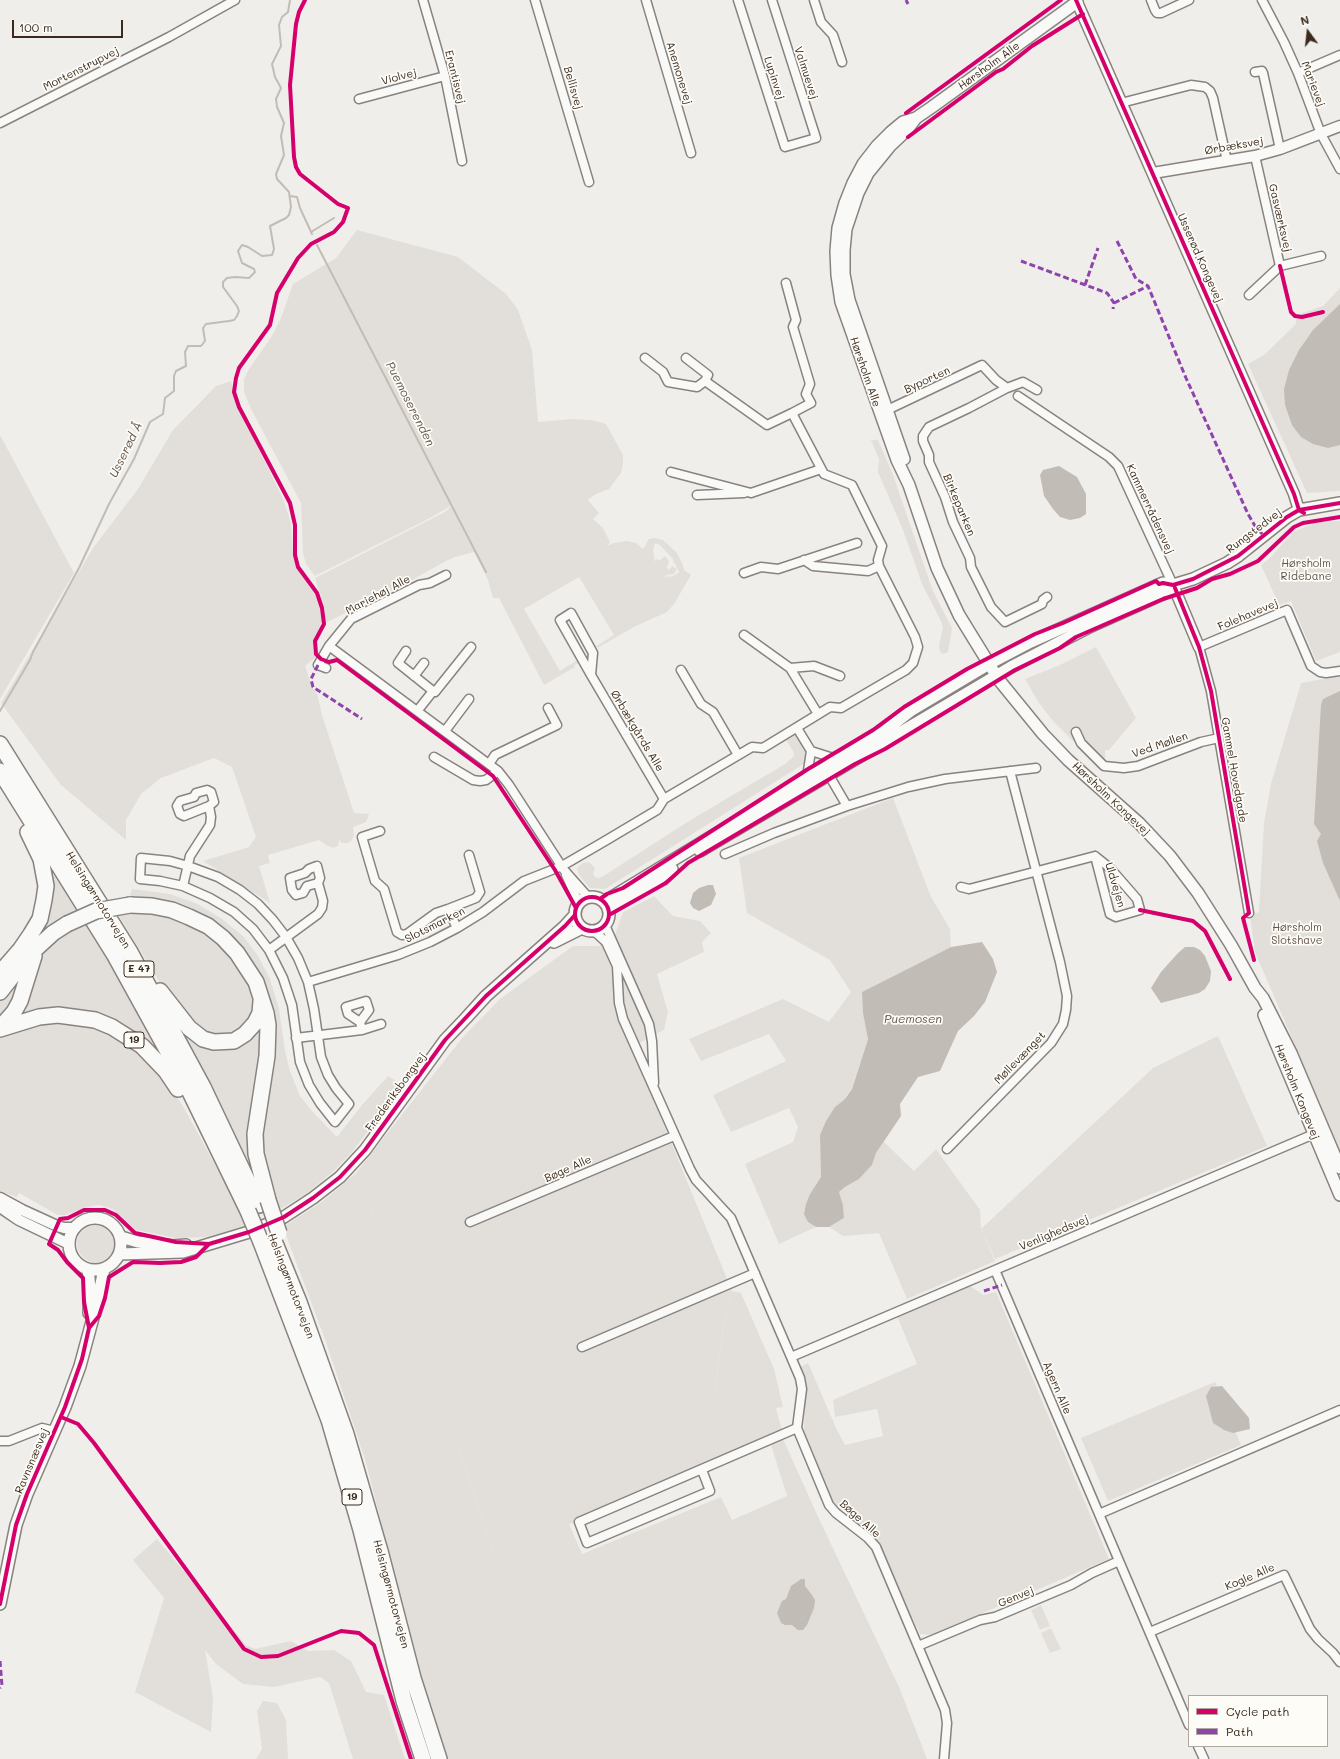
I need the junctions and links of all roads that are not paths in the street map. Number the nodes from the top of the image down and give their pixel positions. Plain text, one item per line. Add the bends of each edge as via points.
1 (235, 0) edge
2 (423, 0) edge
3 (535, 0) edge
4 (646, 0) edge
5 (738, 0) edge
6 (772, 0) edge
7 (814, 0) edge
8 (1151, 0) edge
9 (1189, 0) edge
10 (1262, 0) edge
11 (1078, 1) edge
12 (847, 49) dead end
13 (839, 52) junction
14 (1340, 56) edge
15 (842, 62) dead end
16 (1255, 72) dead end
17 (1298, 73) junction
18 (445, 76) junction
19 (359, 99) dead end
20 (1122, 103) junction
21 (0, 123) edge
22 (1340, 126) edge
23 (1321, 134) junction
24 (802, 142) joint
25 (1280, 149) junction
26 (691, 153) dead end
27 (1256, 156) junction
28 (462, 161) dead end
29 (1227, 161) junction
30 (1340, 169) edge
31 (1153, 173) junction
32 (589, 182) dead end
33 (1321, 256) dead end
34 (1280, 266) junction
35 (786, 283) dead end
36 (1250, 296) dead end
37 (645, 358) dead end
38 (686, 358) dead end
39 (705, 381) junction
40 (1007, 388) junction
41 (1037, 390) dead end
42 (1018, 396) dead end
43 (884, 412) junction
44 (792, 413) junction
45 (821, 469) junction
46 (671, 472) dead end
47 (751, 493) junction
48 (697, 496) dead end
49 (1340, 503) edge
50 (1299, 510) junction
51 (857, 543) dead end
52 (804, 560) junction
53 (879, 566) junction
54 (744, 573) dead end
55 (446, 575) dead end
56 (1173, 585) junction
57 (1047, 597) dead end
58 (1116, 604) junction
59 (744, 635) dead end
60 (329, 646) junction
61 (471, 647) dead end
62 (1199, 647) junction
63 (406, 651) dead end
64 (424, 663) dead end
65 (988, 664) junction
66 (326, 668) dead end
67 (790, 668) junction
68 (681, 670) dead end
69 (1340, 671) edge
70 (590, 675) junction
71 (414, 676) junction
72 (840, 676) dead end
73 (996, 676) junction
74 (433, 691) junction
75 (469, 699) dead end
76 (548, 708) dead end
77 (418, 710) junction
78 (818, 714) junction
79 (797, 728) junction
80 (445, 731) junction
81 (1076, 732) dead end
82 (1220, 738) junction
83 (888, 740) junction
84 (0, 744) edge
85 (811, 751) junction
86 (738, 755) junction
87 (434, 757) dead end
88 (839, 758) junction
89 (489, 764) junction
90 (1036, 768) dead end
91 (498, 770) junction
92 (0, 771) edge
93 (827, 771) junction
94 (1010, 771) junction
95 (807, 777) junction
96 (0, 784) edge
97 (664, 799) junction
98 (209, 806) dead end
99 (847, 806) junction
100 (380, 831) dead end
101 (725, 854) dead end
102 (469, 855) dead end
103 (1095, 856) junction
104 (188, 866) junction
105 (563, 868) junction
106 (1036, 870) junction
107 (318, 883) dead end
108 (183, 886) junction
109 (961, 887) dead end
110 (583, 900) junction
111 (606, 906) junction
112 (448, 909) junction
113 (1249, 913) dead end
114 (575, 915) junction
115 (605, 925) junction
116 (457, 928) junction
117 (582, 928) junction
118 (594, 931) junction
119 (286, 938) junction
120 (42, 943) junction
121 (269, 950) junction
122 (130, 952) junction
123 (532, 956) junction
124 (0, 973) edge
125 (308, 982) junction
126 (1255, 988) junction
127 (0, 992) edge
128 (261, 998) junction
129 (381, 1024) dead end
130 (0, 1028) edge
131 (317, 1035) junction
132 (296, 1038) junction
133 (656, 1092) junction
134 (1322, 1124) junction
135 (1314, 1134) junction
136 (674, 1136) junction
137 (947, 1149) dead end
138 (220, 1151) junction
139 (1340, 1168) edge
140 (1340, 1178) edge
141 (1340, 1195) edge
142 (0, 1198) edge
143 (258, 1205) junction
144 (0, 1207) edge
145 (470, 1222) dead end
146 (74, 1228) junction
147 (121, 1237) junction
148 (271, 1237) junction
149 (69, 1244) junction
150 (209, 1244) junction
151 (120, 1254) junction
152 (88, 1269) junction
153 (104, 1269) junction
154 (995, 1270) junction
155 (755, 1273) junction
156 (89, 1328) junction
157 (582, 1347) dead end
158 (791, 1357) junction
159 (1340, 1410) edge
160 (797, 1428) junction
161 (55, 1431) junction
162 (0, 1441) edge
163 (702, 1470) junction
164 (1099, 1514) junction
165 (1119, 1561) junction
166 (0, 1604) edge
167 (1150, 1632) junction
168 (918, 1646) junction
169 (1340, 1662) edge
170 (1188, 1723) edge
171 (1198, 1747) edge
172 (423, 1759) edge
173 (439, 1759) edge
174 (944, 1759) edge
175 (1204, 1759) edge

1 - 21 street, Mortenstrupvej via 169,37
2 - 18 street, Erantisvej
3 - 32 street, Bellisvej
4 - 26 street, Anemonevej
5 - 24 street, Lupinvej via 785,147
6 - 24 street, Valmuevej via 816,138
7 - 13 street via 821,22 833,35
8 - 9 street via 1155,10 1161,13
10 - 17 street, Marievej
11 - 20 street, Usserød Kongevej
11 - 43 main road, Hørsholm Alle via 916,118 904,122 891,132 877,146 853,183 838,228 837,275 842,302
12 - 13 street
13 - 15 street
14 - 17 street
16 - 25 street via 1263,73
17 - 23 street, Marievej
18 - 19 street, Violvej
18 - 28 street, Erantisvej
20 - 29 street via 1191,84 1205,87 1213,98
20 - 31 street, Usserød Kongevej
22 - 23 street, Ørbæksvej
23 - 25 street, Ørbæksvej
23 - 30 street, Marievej
25 - 27 street, Ørbæksvej
27 - 29 street, Ørbæksvej
27 - 34 street, Gasværksvej
29 - 31 street, Ørbæksvej
31 - 50 street, Usserød Kongevej
33 - 34 street, Gasværksvej
34 - 36 street
35 - 44 street via 796,320 793,327 810,384 806,394 810,403
37 - 39 street via 663,372 668,382 697,387
38 - 39 street via 708,375
39 - 44 street via 768,425
40 - 41 street via 1023,382
40 - 43 street, Byporten via 982,365
40 - 57 street, Birkeparken via 929,427 923,441 929,462 970,558 971,567 991,608 1005,622 1042,604
42 - 56 street, Kammerrådensvej via 1109,457 1118,466
43 - 65 main road, Hørsholm Alle via 897,460 909,485 937,568 959,615
44 - 45 street
45 - 47 street
45 - 53 street via 825,475 852,485 882,546
46 - 47 street
47 - 48 street
49 - 50 main road, Rungstedvej
50 - 56 main road, Rungstedvej via 1238,556 1193,579
51 - 52 street
52 - 53 street via 813,566 868,571
52 - 54 street via 778,569 762,567
53 - 78 street via 915,636 918,648 913,663 900,674 842,708 830,707
55 - 60 street, Mariehøj Alle via 419,585 351,619
56 - 58 main road, Rungstedvej via 1163,583
56 - 62 street, Gammel Hovedgade
56 - 73 main road, Rungstedvej via 1167,592 1091,626
58 - 65 main road, Rungstedvej
58 - 73 main road via 1102,614 1015,656 1007,661
59 - 67 street
60 - 66 street, Mariehøj Alle via 318,665
60 - 77 street
61 - 74 street via 436,692
62 - 69 street, Folehavevej via 1287,610 1311,666 1326,673
62 - 82 street, Gammel Hovedgade
63 - 71 street via 398,663
64 - 71 street
65 - 73 main road, Hørsholm Alle
65 - 83 main road via 978,678 894,731
65 - 88 main road
67 - 72 street via 814,666
67 - 78 street
68 - 86 street via 702,704 713,712
70 - 70 street, Ørbækgårds Alle via 593,653 571,613 560,620
70 - 97 street, Ørbækgårds Alle
71 - 74 street
73 - 83 main road
73 - 126 main road, Hørsholm Kongevej via 1043,734 1068,760 1139,823 1170,856 1198,894
74 - 77 street
75 - 80 street
76 - 89 street via 557,725 495,755
77 - 80 street
78 - 79 street
79 - 85 street
79 - 86 street via 763,748 752,747
80 - 89 street
81 - 82 street, Ved Møllen via 1081,743 1104,766 1124,768 1138,766 1201,742
82 - 113 street, Gammel Hovedgade
83 - 93 main road
84 - 122 highway, Helsingørmotorvejen / E 47
85 - 88 street
85 - 95 street
86 - 97 street
87 - 91 street via 473,780 486,780
88 - 93 main road
89 - 91 street
90 - 94 street
91 - 105 street
92 - 138 highway, Helsingørmotorvejen / E 47 via 114,954
93 - 95 main road
93 - 99 street
93 - 111 main road via 676,865 654,882
94 - 99 street via 945,779 908,787
94 - 106 street, Møllevænget
95 - 111 main road
96 - 124 highway via 41,859 46,886 40,919 20,950
97 - 105 street via 657,810
98 - 104 street via 210,826 190,856
99 - 101 street
100 - 112 street via 362,836 375,881 384,889 397,932 407,934 436,913
102 - 112 street via 480,892 476,898
103 - 103 street, Uldvejen via 1110,868 1138,899 1140,910 1116,917 1110,914
103 - 106 street, Uldvejen
104 - 108 street
104 - 108 street via 141,858 140,879
104 - 119 street via 218,877 240,890 258,904
105 - 110 street
105 - 116 street, Slotsmarken via 524,881
106 - 109 street via 969,889
106 - 137 street, Møllevænget via 1065,984 1067,996 1063,1024 1051,1043
107 - 119 street via 323,901 322,908 318,914
108 - 121 street via 234,912 253,929
110 - 111 main road via 596,897
110 - 114 main road via 576,908
111 - 115 main road via 608,920
112 - 116 street
114 - 117 main road
114 - 123 main road, Frederiksborgvej
115 - 118 main road
115 - 133 street, Bøge Alle via 649,1024
116 - 125 street, Slotsmarken via 398,955
117 - 118 main road
117 - 123 main road, Frederiksborgvej via 572,931
118 - 133 street, Bøge Alle via 606,942 617,966 619,1003 623,1019
119 - 121 street
119 - 125 street
120 - 127 highway, 19 via 29,955
120 - 128 highway, 19, bridge via 67,924 96,912 130,905 172,910 208,926 224,938 256,982
120 - 130 highway via 30,964 20,1001
121 - 132 street via 283,978 292,1005
122 - 128 highway via 189,1028 203,1039 214,1042 234,1041 245,1034 255,1023 260,1012
122 - 143 highway, Helsingørmotorvejen / E 47 via 203,1088
123 - 150 main road, Frederiksborgvej via 486,996 446,1040 365,1150 340,1177 284,1217 249,1232
125 - 131 street
126 - 134 main road, Hørsholm Kongevej via 1278,1025
126 - 135 main road, Hørsholm Kongevej via 1258,1001 1280,1048
128 - 143 highway, 19 via 268,1025 267,1056 258,1106 256,1141 259,1169
129 - 131 street
130 - 138 highway, 19 via 39,1017 58,1015 95,1020 127,1035 142,1046 166,1071
131 - 132 street
131 - 132 street via 328,1075 349,1104 335,1122 309,1085 300,1062
133 - 136 street, Bøge Alle
134 - 135 street, Venlighedsvej
134 - 139 main road, Hørsholm Kongevej
135 - 140 main road via 1324,1140
135 - 141 main road, Hørsholm Kongevej
135 - 154 street, Venlighedsvej
136 - 145 street, Bøge Alle
136 - 155 street, Bøge Alle via 696,1180 731,1218
138 - 143 highway, Helsingørmotorvejen / 19
142 - 146 street via 57,1226
143 - 148 highway, Helsingørmotorvejen / 19, bridge
143 - 148 highway, 19, bridge
144 - 149 street via 19,1220
146 - 147 main road via 86,1219 101,1218 113,1225
146 - 149 main road
147 - 150 main road, Frederiksborgvej via 138,1242 173,1246
147 - 151 main road
148 - 172 highway, Helsingørmotorvejen / 19 via 329,1420 361,1530 404,1701
148 - 173 highway, Helsingørmotorvejen / 19 via 322,1364 346,1434 413,1678
149 - 152 main road via 73,1257
150 - 151 main road, Frederiksborgvej via 184,1252
151 - 153 main road
152 - 153 main road
152 - 156 main road, Ravnsnæsvej
153 - 156 main road, Ravnsnæsvej
154 - 158 street, Venlighedsvej
154 - 164 street, Agern Alle
155 - 157 street
155 - 158 street, Bøge Alle
156 - 161 main road, Ravnsnæsvej via 82,1359
158 - 160 street, Bøge Alle via 802,1389
159 - 164 street
160 - 163 street
160 - 168 street, Bøge Alle via 829,1505 876,1547
161 - 162 street via 42,1428 10,1441
161 - 166 main road, Ravnsnæsvej via 16,1525
163 - 163 street via 579,1522 587,1543 710,1491
164 - 165 street, Agern Alle
165 - 167 street, Agern Alle
165 - 168 street, Genvej via 1050,1594
167 - 169 street, Kogle Alle via 1284,1575 1310,1629
167 - 170 street, Agern Alle
168 - 174 street, Bøge Alle via 945,1710 947,1723
171 - 175 street

